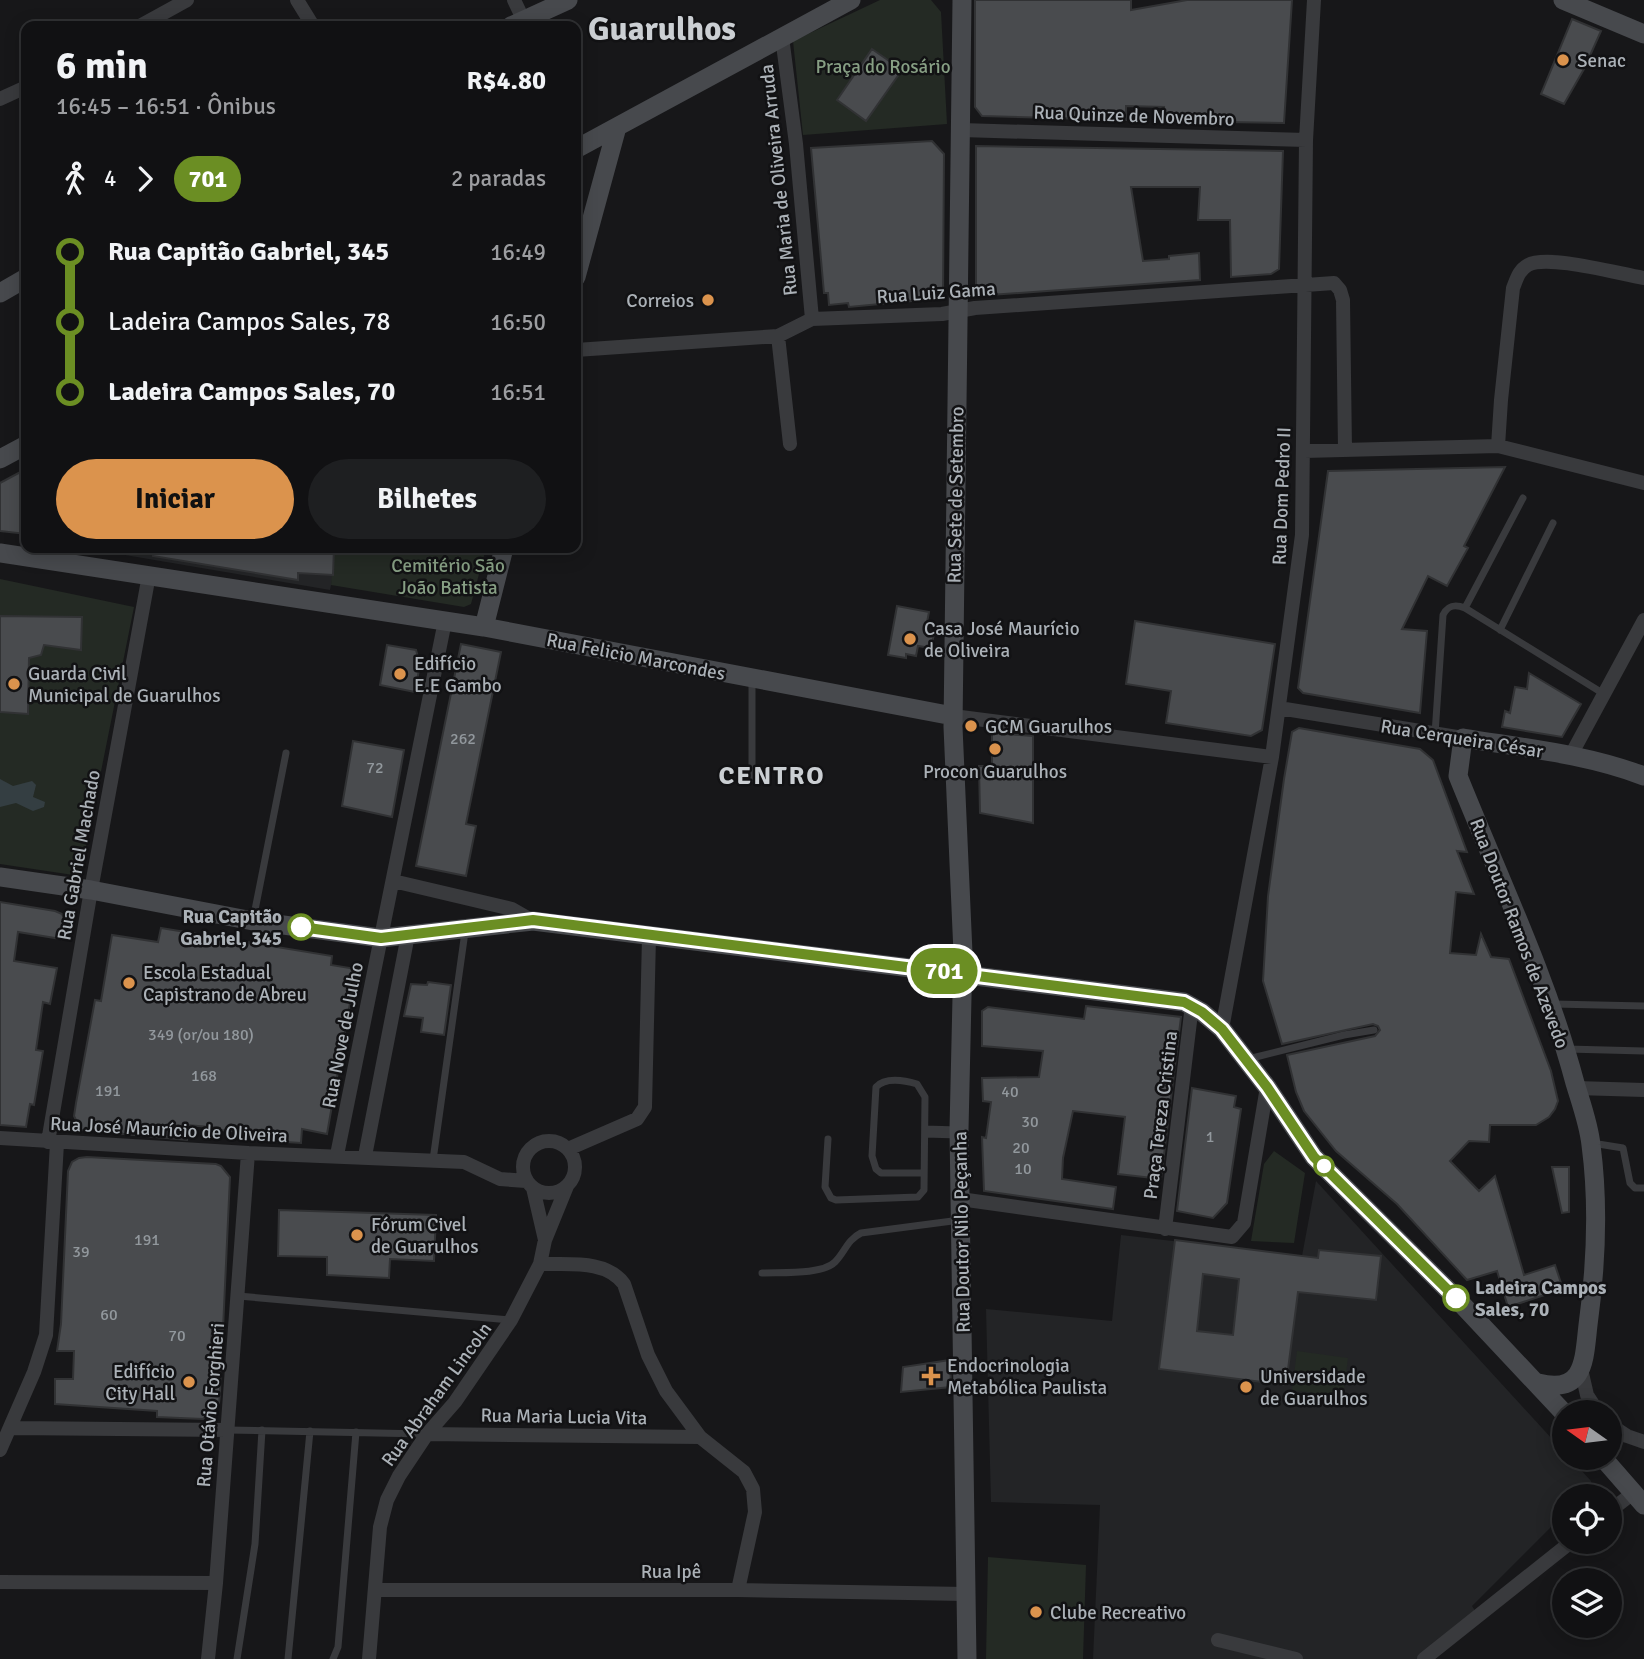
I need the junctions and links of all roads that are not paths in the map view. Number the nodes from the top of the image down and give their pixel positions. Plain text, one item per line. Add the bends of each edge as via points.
1 (187, 0) edge
2 (297, 0) edge
3 (514, 0) edge
4 (568, 0) edge
5 (851, 0) edge
6 (1314, 0) edge
7 (1563, 0) edge
8 (959, 6) edge
9 (149, 21) edge
10 (310, 21) edge
11 (518, 21) edge
12 (524, 21) edge
13 (1644, 34) edge
14 (782, 37) junction
15 (21, 88) edge
16 (0, 99) edge
17 (617, 127) junction
18 (961, 130) junction
19 (1306, 140) junction
20 (581, 146) edge
21 (581, 259) edge
22 (1644, 278) edge
23 (21, 281) edge
24 (1303, 284) junction
25 (0, 293) edge
26 (957, 311) junction
27 (811, 319) junction
28 (778, 336) junction
29 (581, 350) edge
30 (790, 444) dead end
31 (1498, 446) junction
32 (21, 448) edge
33 (1345, 450) junction
34 (1304, 451) junction
35 (0, 459) edge
36 (1644, 483) edge
37 (1523, 498) dead end
38 (1553, 523) dead end
39 (0, 552) edge
40 (503, 553) edge
41 (149, 575) junction
42 (1465, 608) junction
43 (1644, 620) edge
44 (445, 621) junction
45 (484, 627) junction
46 (1500, 629) junction
47 (752, 679) junction
48 (1604, 694) junction
49 (1279, 708) junction
50 (953, 716) junction
51 (1435, 734) junction
52 (1463, 738) junction
53 (286, 753) dead end
54 (1571, 755) junction
55 (1272, 757) junction
56 (1644, 776) edge
57 (752, 779) dead end
58 (0, 877) edge
59 (393, 881) junction
60 (91, 890) junction
61 (533, 920) junction
62 (253, 921) junction
63 (465, 928) junction
64 (408, 935) junction
65 (649, 937) junction
66 (381, 938) junction
67 (963, 974) junction
68 (1552, 1004) junction
69 (1192, 1005) junction
70 (1644, 1006) edge
71 (1222, 1029) junction
72 (1374, 1030) dead end
73 (1566, 1049) junction
74 (1644, 1051) edge
75 (1246, 1059) junction
76 (1267, 1087) junction
77 (1576, 1088) junction
78 (1644, 1090) edge
79 (925, 1132) junction
80 (959, 1132) junction
81 (0, 1138) edge
82 (828, 1139) dead end
83 (53, 1142) junction
84 (1591, 1143) junction
85 (568, 1149) junction
86 (248, 1153) junction
87 (337, 1155) junction
88 (365, 1156) junction
89 (433, 1160) junction
90 (924, 1173) junction
91 (529, 1185) junction
92 (567, 1186) junction
93 (1644, 1188) edge
94 (960, 1199) junction
95 (961, 1220) junction
96 (1165, 1229) junction
97 (545, 1240) junction
98 (540, 1264) junction
99 (762, 1273) dead end
100 (238, 1296) junction
101 (511, 1320) junction
102 (1581, 1369) junction
103 (1538, 1383) junction
104 (1553, 1400) edge
105 (1590, 1400) edge
106 (11, 1428) junction
107 (227, 1430) junction
108 (261, 1430) junction
109 (310, 1431) junction
110 (1622, 1431) edge
111 (356, 1432) junction
112 (427, 1434) junction
113 (700, 1437) junction
114 (1644, 1443) edge
115 (0, 1450) edge
116 (1613, 1470) edge
117 (1638, 1499) edge
118 (1556, 1554) edge
119 (0, 1582) edge
120 (216, 1583) junction
121 (376, 1590) junction
122 (738, 1590) junction
123 (966, 1594) junction
124 (1219, 1640) dead end
125 (208, 1659) edge
126 (237, 1659) edge
127 (288, 1659) edge
128 (333, 1659) edge
129 (369, 1659) edge
130 (967, 1659) edge
131 (1296, 1659) edge
132 (1424, 1659) edge

1 - 9 street
2 - 10 street
3 - 11 street
4 - 12 street
5 - 14 street
6 - 19 street, Rua Dom Pedro II
7 - 13 street
8 - 18 street, Rua Sete de Setembro
14 - 17 street
14 - 27 street, Rua Maria de Oliveira Arruda
15 - 16 street
17 - 20 street
17 - 21 street
18 - 19 street, Rua Quinze de Novembro
18 - 26 street, Rua Sete de Setembro
19 - 24 street, Rua Dom Pedro II
22 - 31 street via 1547,260 1519,272 1513,288
23 - 25 street
24 - 26 street, Rua Luiz Gama
24 - 33 street, Rua Luiz Gama via 1334,283 1343,300
24 - 34 street, Rua Dom Pedro II
26 - 27 street, Rua Luiz Gama
26 - 50 street, Rua Sete de Setembro
27 - 28 street, Rua Luiz Gama
28 - 29 street, Rua Luiz Gama
28 - 30 street
31 - 33 street
31 - 36 street
32 - 35 street
33 - 34 street
34 - 49 street, Rua Dom Pedro II via 1302,536
37 - 42 lane
38 - 46 lane
39 - 41 street, Rua Felicio Marcondes
40 - 45 street
41 - 44 street, Rua Felicio Marcondes
41 - 60 street, Rua Gabriel Machado
42 - 46 lane
42 - 51 lane via 1451,606 1443,615
43 - 48 street
44 - 45 street, Rua Felicio Marcondes
44 - 59 street, Rua Nove de Julho
45 - 47 street, Rua Felicio Marcondes
46 - 48 lane
47 - 50 street, Rua Felicio Marcondes
47 - 57 lane
48 - 54 street
49 - 51 street, Rua Cerqueira César
49 - 55 street, Rua Dom Pedro II
50 - 55 street, Rua Felicio Marcondes
50 - 67 street, Rua Sete de Setembro
51 - 52 street, Rua Cerqueira César
52 - 54 street, Rua Cerqueira César
52 - 68 street, Rua Doutor Ramos de Azevedo via 1458,776
53 - 62 lane
54 - 56 street, Rua Cerqueira César
55 - 71 street, Rua Dom Pedro II
58 - 60 street
59 - 61 street via 512,909
59 - 66 street, Rua Nove de Julho
60 - 62 street
60 - 83 street, Rua Gabriel Machado
61 - 63 street
61 - 65 street
62 - 66 street
63 - 64 street
63 - 89 lane
64 - 66 street
64 - 88 street
65 - 67 street
65 - 85 street via 645,1107 637,1119
66 - 87 street, Rua Nove de Julho
67 - 69 street
67 - 80 street, Rua Doutor Nilo Peçanha
68 - 70 lane
68 - 73 street, Rua Doutor Ramos de Azevedo
69 - 71 street
69 - 96 street, Praça Tereza Cristina
71 - 75 street
72 - 75 lane
73 - 74 lane
73 - 77 street, Rua Doutor Ramos de Azevedo
75 - 76 street
76 - 96 street via 1240,1231 1232,1237
76 - 103 street via 1314,1157
77 - 78 street
77 - 84 street, Rua Doutor Ramos de Azevedo
79 - 80 lane
79 - 90 lane
79 - 90 lane via 921,1087 911,1082 879,1083 874,1093 873,1163 888,1174
80 - 94 street, Rua Doutor Nilo Peçanha
81 - 83 street, Rua José Maurício de Oliveira
82 - 90 lane via 825,1187 836,1200 918,1197 924,1190
83 - 86 street, Rua José Maurício de Oliveira
83 - 106 street, Rua Gabriel Machado via 46,1335
84 - 93 lane via 1623,1148 1630,1184
84 - 102 street, Rua Doutor Ramos de Azevedo via 1596,1241
85 - 91 street via 553,1141 530,1149 523,1165
85 - 92 street via 575,1161
86 - 87 street, Rua José Maurício de Oliveira
86 - 100 street, Rua Otávio Forghieri
87 - 88 street, Rua José Maurício de Oliveira
88 - 89 street, Rua José Maurício de Oliveira
89 - 91 street, Rua José Maurício de Oliveira via 464,1162 500,1179
91 - 92 street via 550,1194
91 - 97 street, Rua Abraham Lincoln
92 - 97 street, Rua Abraham Lincoln
94 - 95 street, Rua Doutor Nilo Peçanha
94 - 96 street
95 - 99 lane via 861,1233 828,1267
95 - 123 street, Rua Doutor Nilo Peçanha
97 - 98 street, Rua Abraham Lincoln
98 - 101 street, Rua Abraham Lincoln
98 - 113 street via 599,1267 617,1275 660,1379
100 - 101 lane
100 - 107 street, Rua Otávio Forghieri
101 - 112 street, Rua Abraham Lincoln via 456,1402
102 - 103 street via 1564,1386
102 - 105 street
103 - 104 street
106 - 107 street
106 - 115 street, Rua Gabriel Machado
107 - 108 lane
107 - 120 street, Rua Otávio Forghieri
108 - 109 lane
108 - 126 lane via 252,1566
109 - 111 lane
109 - 127 lane
110 - 114 street
111 - 112 lane
111 - 128 lane via 338,1647
112 - 113 street, Rua Maria Lucia Vita
112 - 121 street, Rua Abraham Lincoln via 387,1500 380,1527
113 - 122 street via 744,1472 753,1489 755,1511
116 - 117 street
118 - 132 street
119 - 120 street
120 - 125 street, Rua Otávio Forghieri
121 - 122 street, Rua Ipê
121 - 129 street, Rua Abraham Lincoln
122 - 123 street, Rua Ipê
123 - 130 street, Rua Doutor Nilo Peçanha
124 - 131 street

